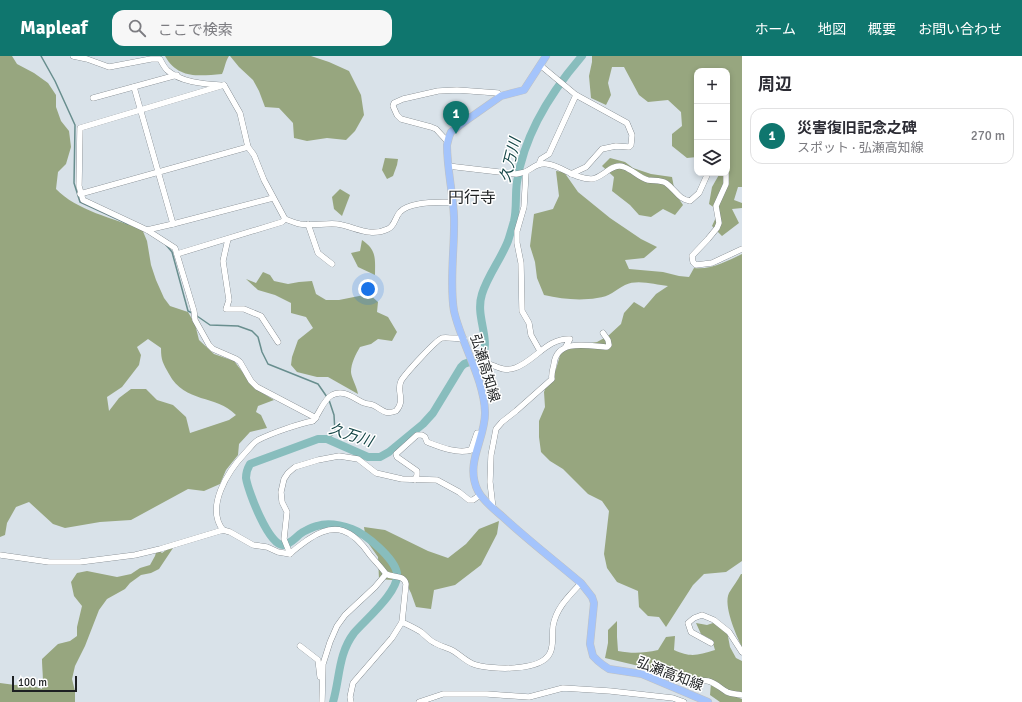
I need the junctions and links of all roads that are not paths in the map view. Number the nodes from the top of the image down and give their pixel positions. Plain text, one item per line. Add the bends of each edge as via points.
1 (73, 56) edge
2 (546, 56) edge
3 (540, 65) junction
4 (177, 75) junction
5 (224, 85) junction
6 (134, 87) junction
7 (576, 95) junction
8 (501, 96) junction
9 (93, 98) dead end
10 (141, 110) junction
11 (447, 141) junction
12 (248, 146) junction
13 (539, 164) junction
14 (448, 166) junction
15 (157, 173) junction
16 (521, 173) junction
17 (571, 174) junction
18 (706, 176) edge
19 (726, 176) edge
20 (80, 194) junction
21 (273, 198) junction
22 (453, 202) junction
23 (285, 219) junction
24 (173, 224) junction
25 (308, 224) junction
26 (147, 230) junction
27 (228, 239) junction
28 (742, 249) edge
29 (177, 254) junction
30 (332, 264) dead end
31 (603, 333) dead end
32 (464, 339) junction
33 (278, 342) dead end
34 (566, 346) junction
35 (540, 351) junction
36 (473, 366) junction
37 (316, 418) junction
38 (480, 434) junction
39 (415, 480) junction
40 (480, 495) junction
41 (493, 508) junction
42 (223, 530) junction
43 (289, 552) junction
44 (0, 555) edge
45 (388, 575) junction
46 (581, 583) junction
47 (402, 622) junction
48 (711, 642) dead end
49 (300, 646) dead end
50 (742, 652) edge
51 (642, 674) junction
52 (323, 680) junction
53 (742, 695) edge
54 (322, 702) edge
55 (351, 702) edge
56 (418, 702) edge
57 (684, 702) edge
58 (708, 702) edge

1 - 4 street via 109,67 160,59 168,71
2 - 3 main road
3 - 7 street
3 - 8 main road via 524,90
4 - 5 street via 190,81
4 - 6 street
5 - 10 street
5 - 12 street via 240,113
6 - 9 street
6 - 10 street
7 - 13 street via 549,154 541,159
7 - 17 street via 627,123 632,135 629,147 602,149 586,167
8 - 11 main road via 456,127
8 - 11 street via 498,93 444,91 411,96 394,103 393,106 401,119 436,129
10 - 15 street
10 - 20 street via 80,128
11 - 14 main road, 弘瀬高知線
12 - 15 street
12 - 21 street
13 - 16 street
13 - 17 street via 548,164
14 - 16 street
14 - 22 main road, 弘瀬高知線
15 - 20 street
15 - 24 street
16 - 35 street via 524,207 517,231 517,243 521,263 522,311
17 - 18 street via 592,179 616,166 622,166 647,180 668,184 684,200 690,201 698,193
19 - 28 street via 726,184 716,206 719,223 692,256 693,262 696,265 712,263
20 - 26 street via 83,200
21 - 23 street
21 - 24 street
22 - 25 street via 405,207 393,225 388,229 374,232 361,232 337,224
22 - 32 main road, 弘瀬高知線 via 452,296 454,312
23 - 25 street
23 - 27 street
24 - 26 street
25 - 30 street via 318,253
26 - 29 street via 175,248
27 - 29 street
27 - 33 street via 223,261 229,300 226,310 244,309 260,316
29 - 37 street via 195,318 209,345 236,358 257,387
31 - 34 street via 608,340 607,347
32 - 36 main road, 弘瀬高知線
32 - 37 street via 444,338 438,340 427,351 402,380 401,402 396,411 381,411 351,395 340,393 326,401
34 - 35 street via 570,340 556,341
34 - 41 street via 558,351 554,359 552,379 496,429 490,482
35 - 36 street via 513,369 499,369 482,363
36 - 38 main road, 弘瀬高知線 via 485,405
37 - 42 street via 256,441 241,457 229,472 216,505 218,524
38 - 39 street via 477,433 471,450 467,451 448,450 427,442 425,437 419,434 396,454 417,471
38 - 40 main road, 弘瀬高知線 via 473,467 475,485
39 - 40 street via 437,480 460,492 469,500
39 - 43 street via 376,473 358,459 339,456 295,467 284,480 281,492 287,512 284,539
40 - 41 main road, 弘瀬高知線
41 - 46 main road, 弘瀬高知線
42 - 43 street via 253,545 278,552
42 - 44 street via 147,552 80,562 49,562
43 - 45 street via 318,532 330,529 344,530 360,540
45 - 47 street via 402,577 405,580
45 - 52 street via 345,615 337,626 323,664
46 - 47 street via 562,604 553,626 550,653 546,659 534,666 501,668 471,663
46 - 51 main road, 弘瀬高知線 via 594,603 590,644 594,656 609,669
47 - 55 street via 387,644 353,683
48 - 50 street via 691,632 688,623 702,615 714,620 729,632
49 - 52 street via 318,660
51 - 53 street via 653,672 685,682 707,681 728,692
51 - 58 main road, 弘瀬高知線
52 - 54 street
56 - 57 street via 443,694 529,697 563,688 673,698

